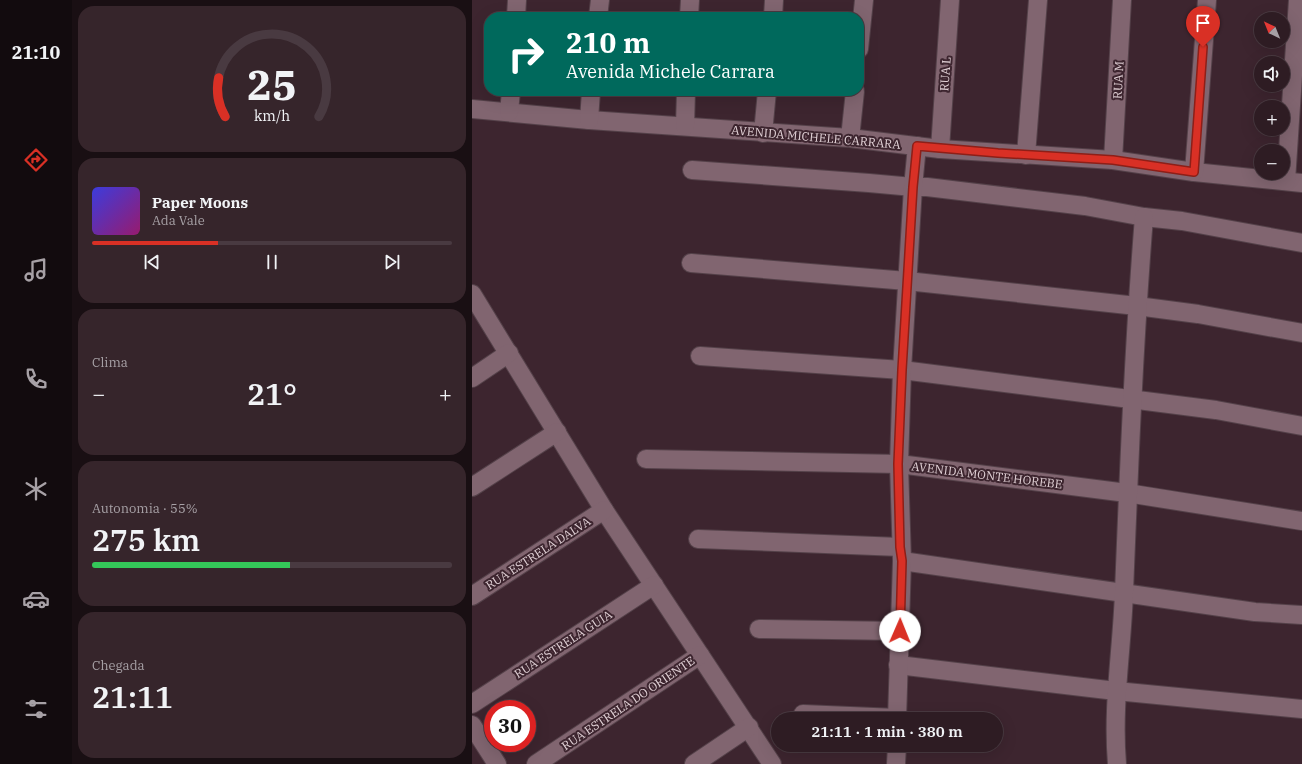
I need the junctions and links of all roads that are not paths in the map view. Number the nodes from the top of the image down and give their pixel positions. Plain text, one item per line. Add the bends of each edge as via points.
1 (517, 0) edge
2 (600, 0) edge
3 (690, 0) edge
4 (774, 0) edge
5 (864, 0) edge
6 (950, 0) edge
7 (1038, 0) edge
8 (1122, 0) edge
9 (1207, 0) edge
10 (1298, 0) edge
11 (516, 12) edge
12 (599, 12) edge
13 (689, 12) edge
14 (773, 12) edge
15 (863, 12) edge
16 (510, 96) edge
17 (591, 96) edge
18 (686, 96) edge
19 (767, 96) edge
20 (854, 96) edge
21 (472, 109) edge
22 (509, 112) junction
23 (589, 120) junction
24 (685, 126) junction
25 (764, 133) junction
26 (850, 138) junction
27 (917, 146) junction
28 (940, 149) junction
29 (1026, 155) junction
30 (1113, 160) junction
31 (692, 170) dead end
32 (1194, 172) junction
33 (1294, 182) edge
34 (913, 187) junction
35 (1144, 218) junction
36 (1302, 243) edge
37 (691, 264) dead end
38 (907, 281) junction
39 (472, 294) edge
40 (1137, 306) junction
41 (1302, 333) edge
42 (509, 353) junction
43 (700, 356) dead end
44 (902, 370) junction
45 (472, 378) edge
46 (1132, 400) junction
47 (1302, 426) edge
48 (557, 432) junction
49 (646, 459) dead end
50 (898, 464) junction
51 (472, 487) edge
52 (1127, 493) junction
53 (604, 510) junction
54 (1302, 521) edge
55 (698, 539) dead end
56 (901, 554) junction
57 (654, 585) junction
58 (1124, 594) junction
59 (472, 596) edge
60 (1302, 615) edge
61 (758, 629) dead end
62 (900, 631) junction
63 (700, 655) junction
64 (898, 665) junction
65 (1116, 691) junction
66 (472, 704) edge
67 (1302, 709) edge
68 (897, 712) edge
69 (472, 725) edge
70 (748, 727) junction
71 (897, 752) edge
72 (497, 764) edge
73 (536, 764) edge
74 (694, 764) edge
75 (772, 764) edge
76 (896, 764) edge
77 (1117, 764) edge

1 - 11 street
2 - 12 street
3 - 13 street
4 - 14 street
5 - 15 street
6 - 28 street, RUA L
7 - 29 street
8 - 30 street, RUA M
9 - 32 street
10 - 33 street
16 - 22 street
17 - 23 street
18 - 24 street
19 - 25 street
20 - 26 street
21 - 22 street, AVENIDA MICHELE CARRARA
22 - 23 street, AVENIDA MICHELE CARRARA
23 - 24 street, AVENIDA MICHELE CARRARA
24 - 25 street, AVENIDA MICHELE CARRARA
25 - 26 street, AVENIDA MICHELE CARRARA
26 - 27 street, AVENIDA MICHELE CARRARA
27 - 28 street, AVENIDA MICHELE CARRARA
27 - 34 street
28 - 29 street, AVENIDA MICHELE CARRARA
29 - 30 street, AVENIDA MICHELE CARRARA
30 - 32 street, AVENIDA MICHELE CARRARA
31 - 34 street
32 - 33 street, AVENIDA MICHELE CARRARA
34 - 35 street via 1086,206
34 - 38 street
35 - 36 street via 1182,221
35 - 40 street
37 - 38 street
38 - 40 street
38 - 44 street
39 - 42 street
40 - 41 street
40 - 46 street
42 - 45 street
42 - 48 street
43 - 44 street
44 - 46 street
44 - 50 street
46 - 47 street via 1216,410
46 - 52 street
48 - 51 street
48 - 53 street
49 - 50 street, AVENIDA MONTE HOREBE
50 - 52 street, AVENIDA MONTE HOREBE
50 - 56 street
52 - 54 street, AVENIDA MONTE HOREBE
52 - 58 street
53 - 57 street
53 - 59 street, RUA ESTRELA DALVA
55 - 56 street
56 - 58 street
56 - 62 street
57 - 63 street
57 - 66 street, RUA ESTRELA GUIA
58 - 60 street via 1255,612
58 - 65 street
61 - 62 street
62 - 64 street
63 - 70 street
63 - 73 street, RUA ESTRELA DO ORIENTE
64 - 65 street
64 - 68 street
65 - 67 street
65 - 77 street
69 - 72 street
70 - 74 street
70 - 75 street
71 - 76 street

